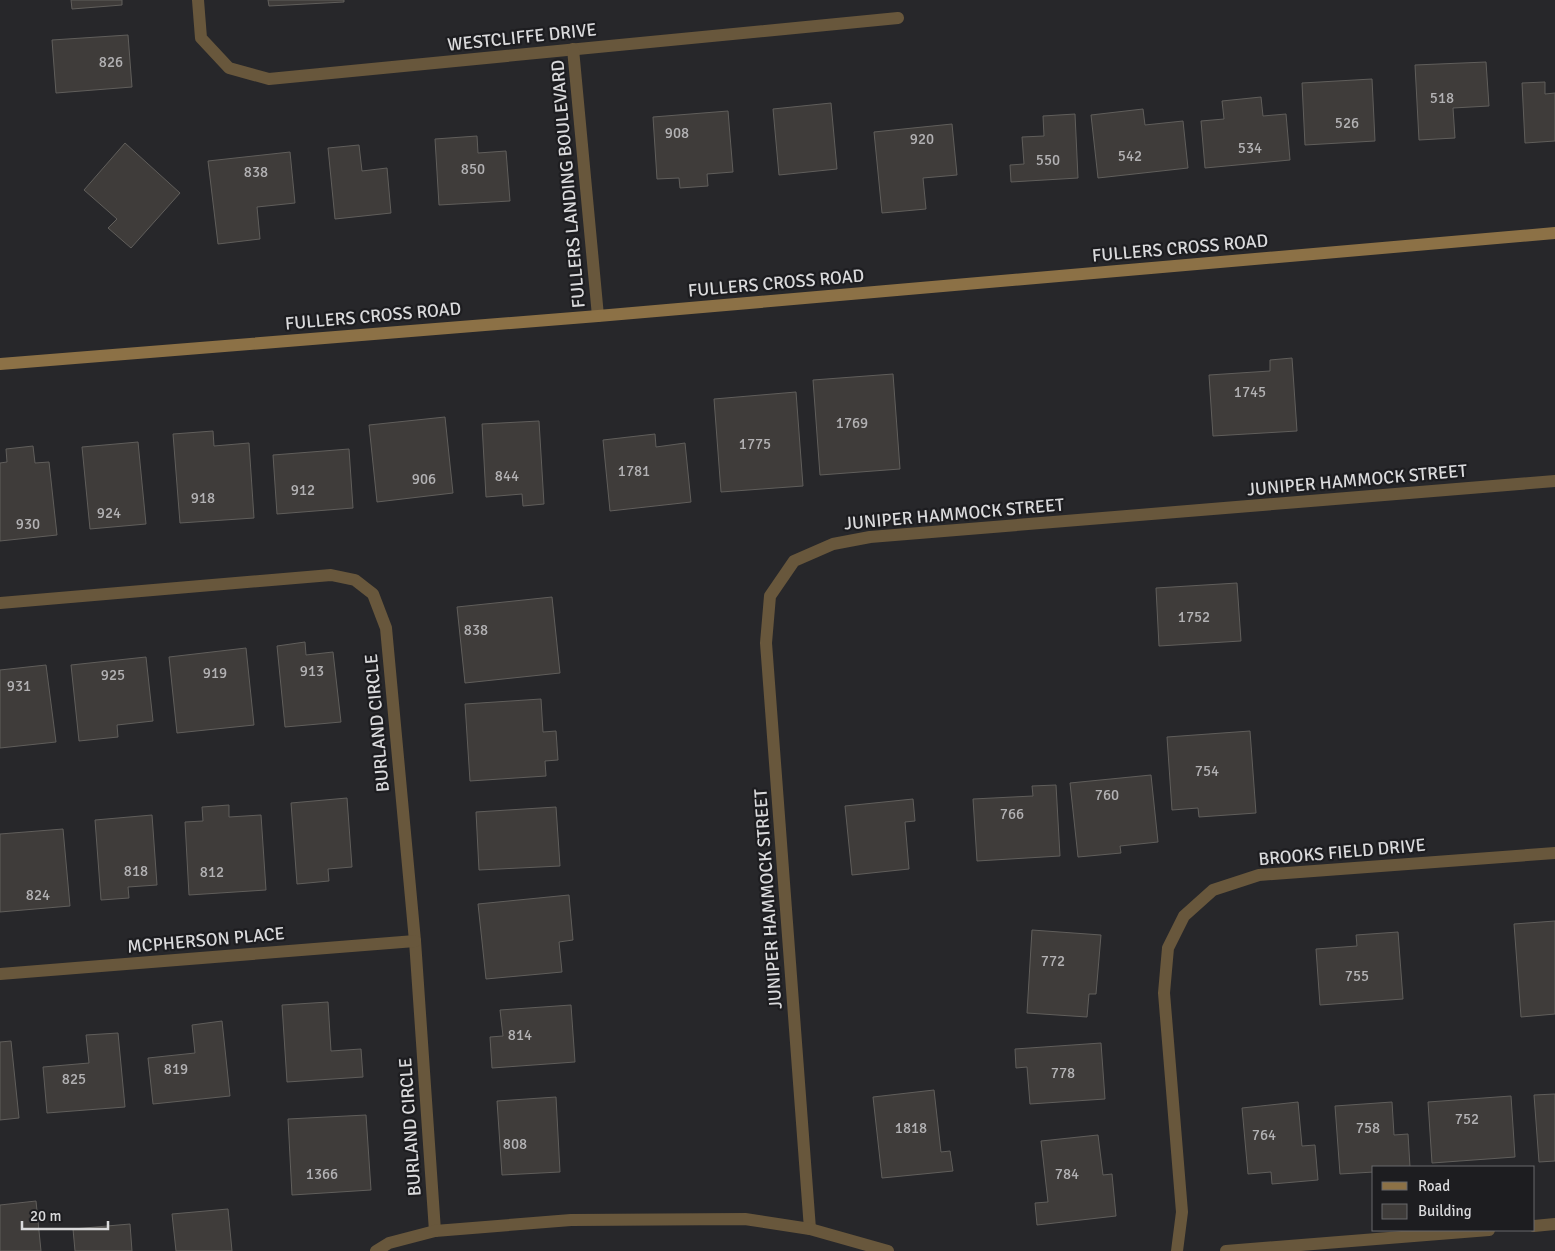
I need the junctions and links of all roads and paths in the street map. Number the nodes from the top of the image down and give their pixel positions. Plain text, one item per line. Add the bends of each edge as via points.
1 (198, 0) edge
2 (898, 18) dead end
3 (574, 49) junction
4 (1555, 233) edge
5 (598, 316) junction
6 (0, 364) edge
7 (1555, 481) edge
8 (0, 603) edge
9 (1555, 853) edge
10 (415, 941) junction
11 (0, 974) edge
12 (1555, 1224) edge
13 (1535, 1226) edge
14 (810, 1229) junction
15 (435, 1230) junction
16 (1476, 1231) edge
17 (376, 1251) edge
18 (888, 1251) edge
19 (1177, 1251) edge
20 (1226, 1251) edge

1 - 3 street, WESTCLIFFE DRIVE via 201,38 229,68 269,79
2 - 3 street, WESTCLIFFE DRIVE
3 - 5 street, FULLERS LANDING BOULEVARD
4 - 5 street, FULLERS CROSS ROAD
5 - 6 street, FULLERS CROSS ROAD
7 - 14 street, JUNIPER HAMMOCK STREET via 870,537 833,544 794,561 770,596 766,643
8 - 10 street, BURLAND CIRCLE via 331,575 355,580 373,594 386,628
9 - 19 street, BROOKS FIELD DRIVE via 1259,876 1213,890 1184,916 1168,948 1164,993 1182,1212
10 - 11 street, MCPHERSON PLACE
10 - 15 street, BURLAND CIRCLE
12 - 13 street
14 - 15 street via 745,1219 571,1220
14 - 18 street
15 - 17 street via 389,1243
16 - 20 street

